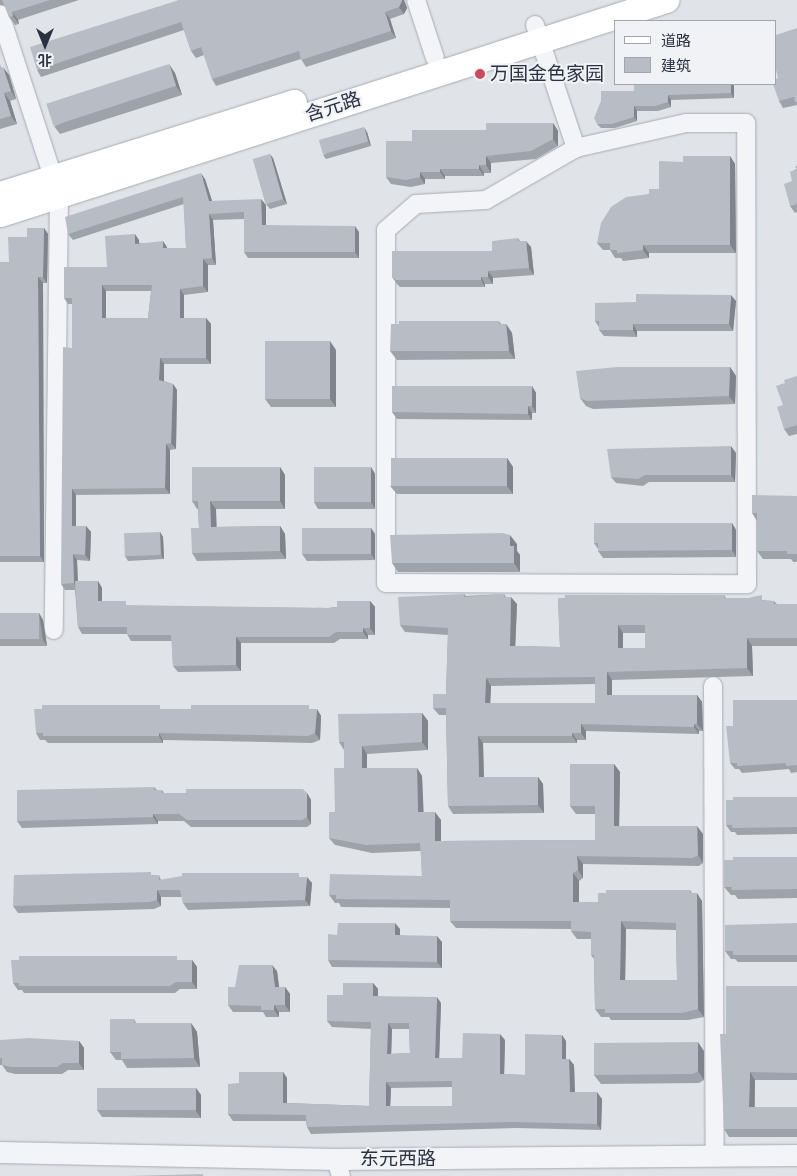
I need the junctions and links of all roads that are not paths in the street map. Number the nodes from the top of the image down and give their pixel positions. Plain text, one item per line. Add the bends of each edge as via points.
1 (416, 0) edge
2 (614, 0) edge
3 (666, 0) edge
4 (0, 14) edge
5 (537, 33) junction
6 (435, 58) junction
7 (576, 148) junction
8 (57, 186) junction
9 (0, 194) edge
10 (0, 214) edge
11 (54, 630) dead end
12 (713, 686) dead end
13 (0, 1152) edge
14 (797, 1155) edge
15 (715, 1157) junction
16 (339, 1168) edge

1 - 6 street
2 - 5 main road, 含元路
3 - 5 main road, 含元路
4 - 8 street
5 - 6 main road, 含元路
5 - 7 street
5 - 8 main road, 含元路
6 - 8 main road, 含元路
7 - 7 street via 486,200 416,204 386,230 386,583 747,584 746,123 686,123
8 - 9 main road, 含元路
8 - 10 main road, 含元路
8 - 11 street
12 - 15 street
13 - 16 street, 东元西路
14 - 15 street, 东元西路
15 - 16 street, 东元西路

